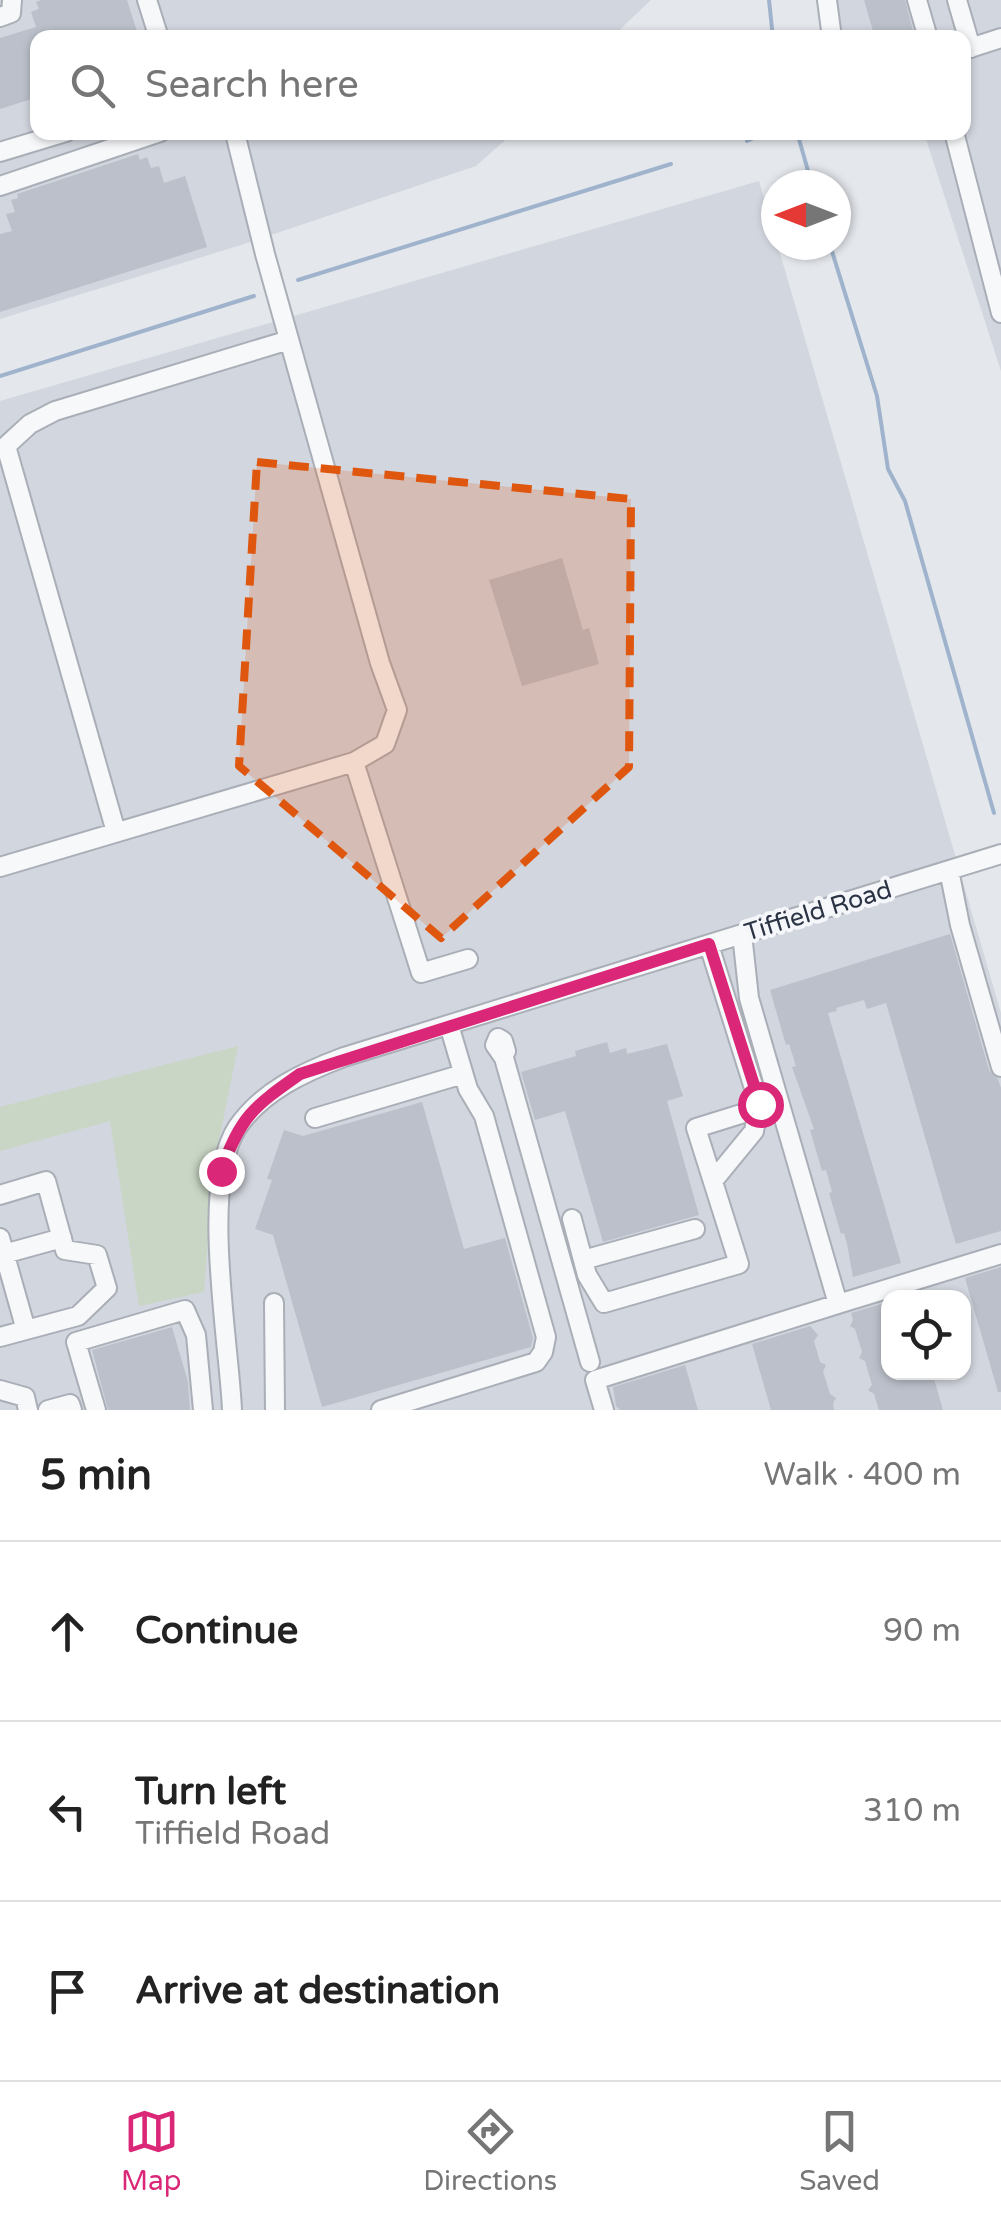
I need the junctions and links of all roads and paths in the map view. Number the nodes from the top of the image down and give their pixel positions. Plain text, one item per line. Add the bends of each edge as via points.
1 (12, 0) edge
2 (147, 0) edge
3 (827, 0) edge
4 (917, 0) edge
5 (957, 0) edge
6 (0, 17) edge
7 (156, 30) edge
8 (831, 30) edge
9 (926, 30) edge
10 (963, 30) edge
11 (1001, 38) edge
12 (971, 48) edge
13 (40, 140) edge
14 (136, 140) edge
15 (237, 140) edge
16 (956, 140) edge
17 (0, 152) edge
18 (0, 186) edge
19 (999, 301) edge
20 (289, 340) junction
21 (354, 762) junction
22 (116, 832) junction
23 (1001, 854) edge
24 (0, 866) edge
25 (948, 870) junction
26 (742, 934) junction
27 (709, 944) junction
28 (468, 959) dead end
29 (490, 1012) junction
30 (449, 1025) junction
31 (1001, 1067) edge
32 (464, 1074) junction
33 (741, 1114) dead end
34 (315, 1118) dead end
35 (713, 1181) junction
36 (0, 1194) edge
37 (572, 1218) dead end
38 (695, 1229) dead end
39 (62, 1238) junction
40 (2, 1246) edge
41 (1001, 1254) edge
42 (583, 1260) junction
43 (274, 1303) dead end
44 (838, 1304) junction
45 (26, 1330) junction
46 (227, 1333) junction
47 (196, 1336) junction
48 (0, 1337) edge
49 (590, 1362) dead end
50 (0, 1390) edge
51 (28, 1410) edge
52 (48, 1410) edge
53 (72, 1410) edge
54 (96, 1410) edge
55 (203, 1410) edge
56 (232, 1410) edge
57 (275, 1410) edge
58 (381, 1410) edge
59 (604, 1410) edge

1 - 6 street via 11,13
2 - 7 street
3 - 8 street
4 - 9 street
5 - 10 street
11 - 12 street
13 - 17 street
14 - 18 street
15 - 20 street
16 - 19 street
20 - 21 street via 398,710 385,744
20 - 22 street via 55,411 6,446
21 - 22 street
21 - 28 street via 422,974
22 - 24 street
23 - 25 street, Tiffield Road
25 - 26 street, Tiffield Road
25 - 31 street
26 - 27 street, Tiffield Road
26 - 44 street via 749,998
27 - 29 street, Tiffield Road
27 - 35 street via 760,1104 754,1131
29 - 30 street, Tiffield Road
29 - 49 street
30 - 32 street
30 - 46 street, Tiffield Road via 300,1074 236,1129 217,1208
32 - 34 street
32 - 58 street via 484,1116 546,1338 544,1352 536,1362
33 - 35 street via 696,1128
35 - 42 street via 739,1264 604,1304
36 - 39 street via 46,1180
37 - 42 street
38 - 42 street
39 - 40 street
39 - 45 street via 65,1250 97,1256 106,1288 78,1316
40 - 45 street
41 - 44 street
43 - 57 street
44 - 59 street via 595,1380
45 - 48 street
46 - 47 street
46 - 56 street, Tiffield Road
47 - 54 street via 185,1310 76,1342
47 - 55 street
50 - 51 street via 25,1398
52 - 53 street via 70,1404

